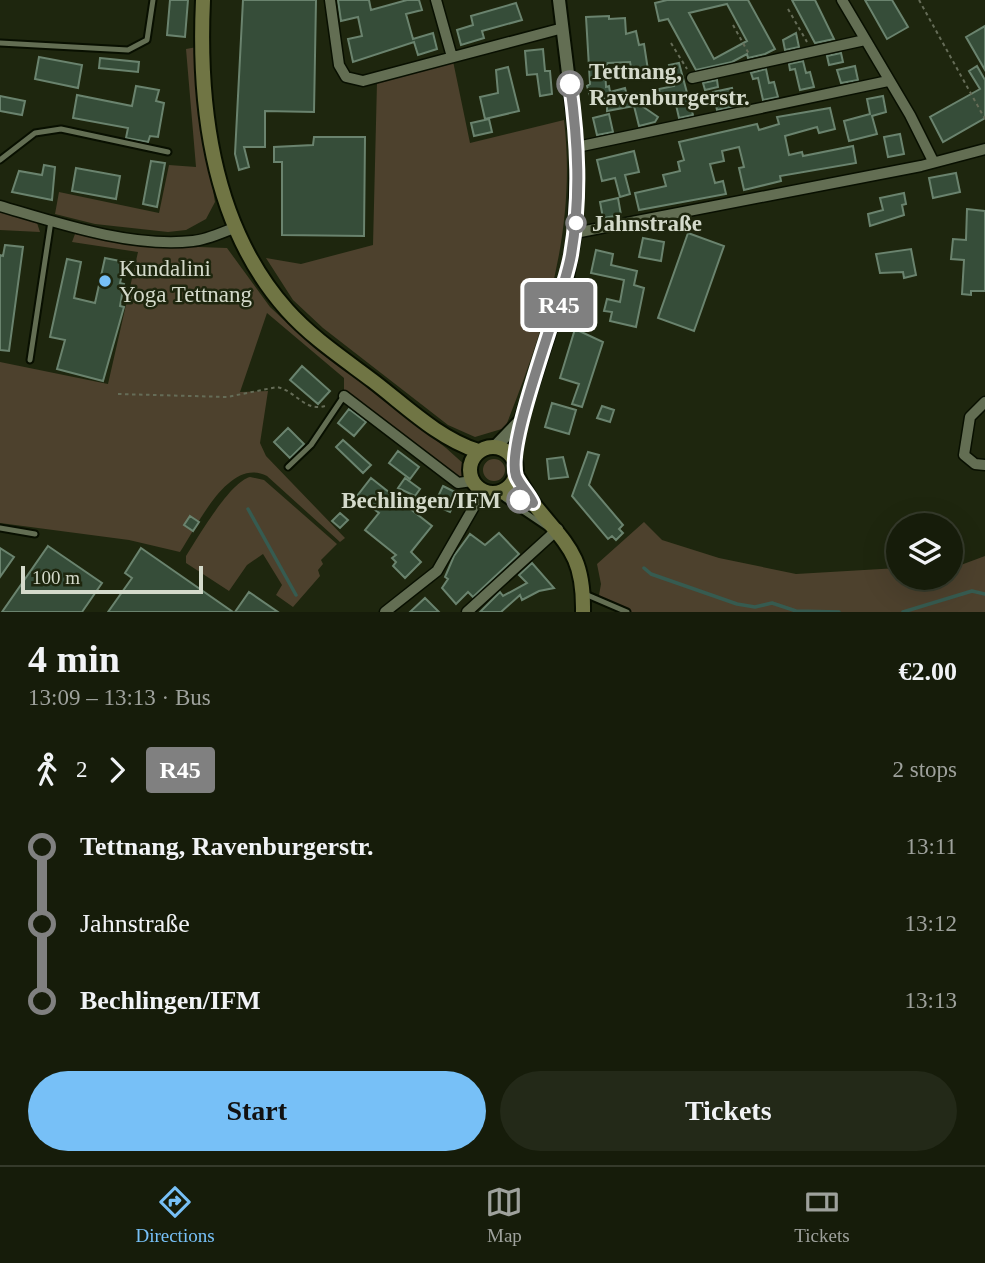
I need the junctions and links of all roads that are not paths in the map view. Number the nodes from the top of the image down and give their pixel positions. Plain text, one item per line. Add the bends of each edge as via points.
1 (153, 0) edge
2 (203, 0) edge
3 (330, 0) edge
4 (436, 0) edge
5 (559, 0) edge
6 (842, 0) edge
7 (563, 28) junction
8 (865, 40) junction
9 (0, 43) edge
10 (452, 57) junction
11 (692, 78) road end
12 (888, 81) junction
13 (577, 147) junction
14 (985, 149) edge
15 (167, 152) dead end
16 (0, 160) edge
17 (933, 161) junction
18 (0, 206) edge
19 (51, 221) junction
20 (234, 228) junction
21 (575, 233) junction
22 (30, 360) dead end
23 (344, 396) joint
24 (985, 402) edge
25 (521, 420) junction
26 (451, 442) junction
27 (496, 446) junction
28 (478, 451) junction
29 (513, 458) junction
30 (470, 465) junction
31 (985, 465) edge
32 (288, 467) dead end
33 (516, 475) junction
34 (488, 489) junction
35 (533, 503) junction
36 (0, 528) edge
37 (558, 529) junction
38 (34, 534) dead end
39 (583, 594) junction
40 (385, 612) edge
41 (467, 612) edge
42 (583, 612) edge
43 (627, 612) edge

1 - 9 lane via 147,40 128,50
2 - 20 main road via 209,125
3 - 10 street via 339,65 346,77 363,81
4 - 10 street
5 - 7 street
6 - 8 street
7 - 10 street
7 - 13 street
8 - 11 street
8 - 12 street
12 - 13 street
12 - 17 street
13 - 21 street
14 - 17 street
15 - 16 lane via 61,129 35,133
17 - 21 street
18 - 19 street
19 - 20 street via 100,233 175,241 194,241
19 - 22 lane
20 - 26 main road via 262,278 302,326
21 - 25 street via 567,278
23 - 32 lane via 311,445
23 - 34 street via 450,478
24 - 31 street via 970,417 964,455
25 - 27 street
25 - 29 street
26 - 28 main road
26 - 30 main road
27 - 28 main road
27 - 29 main road
28 - 30 main road
29 - 33 main road
30 - 34 main road
33 - 34 main road via 511,484
33 - 35 main road
34 - 35 main road
34 - 37 lane via 544,527
34 - 40 street via 437,570
35 - 37 main road
36 - 38 lane
37 - 39 main road via 575,557
37 - 41 street
39 - 42 main road
39 - 43 lane

